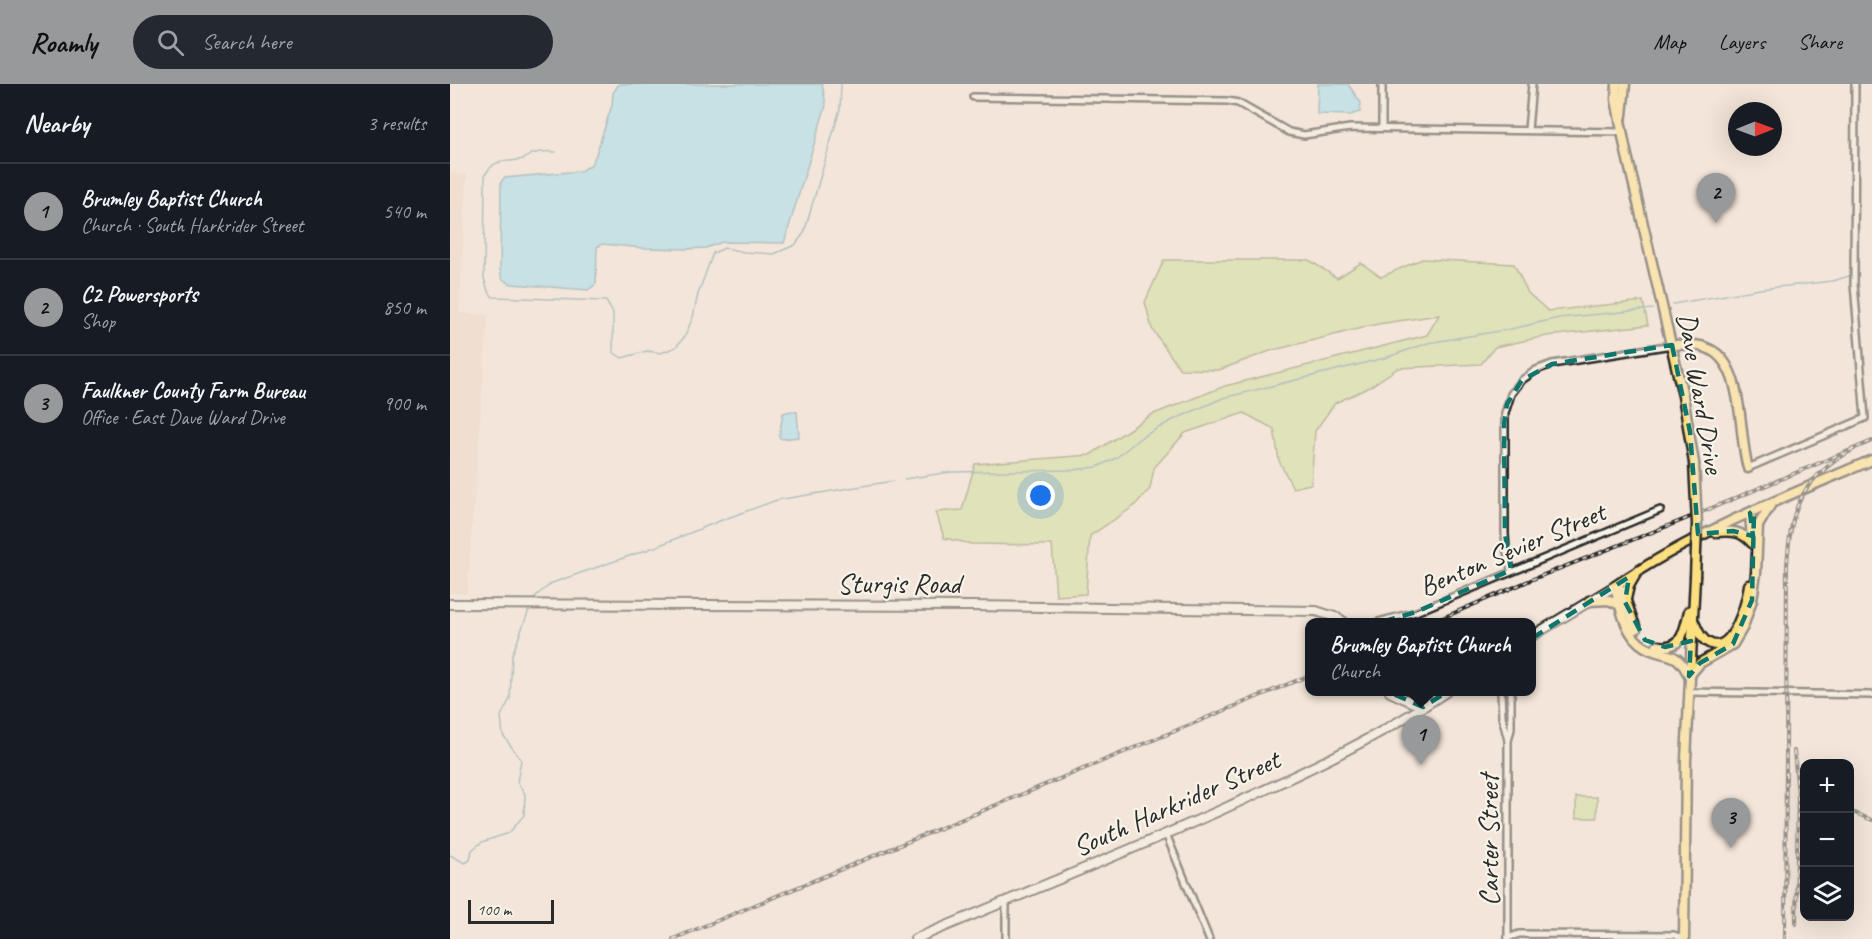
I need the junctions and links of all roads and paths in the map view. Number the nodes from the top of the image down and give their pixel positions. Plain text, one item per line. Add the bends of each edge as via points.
1 (1382, 84) edge
2 (1532, 84) edge
3 (1617, 84) edge
4 (1625, 84) edge
5 (1855, 84) edge
6 (973, 97) dead end
7 (1622, 127) junction
8 (1382, 128) junction
9 (1528, 130) junction
10 (1672, 345) junction
11 (1872, 460) edge
12 (1748, 468) joint
13 (1772, 502) junction
14 (1660, 510) dead end
15 (1752, 512) junction
16 (1708, 533) junction
17 (1754, 541) junction
18 (1511, 570) junction
19 (1637, 571) junction
20 (1617, 584) junction
21 (1694, 590) junction
22 (1589, 602) junction
23 (1623, 603) junction
24 (450, 604) edge
25 (1693, 617) junction
26 (1338, 618) edge
27 (1393, 618) edge
28 (1536, 634) edge
29 (1689, 676) junction
30 (1689, 692) junction
31 (1872, 695) edge
32 (1399, 696) edge
33 (1440, 696) edge
34 (1501, 696) edge
35 (1511, 696) edge
36 (1423, 707) junction
37 (1508, 741) junction
38 (1166, 834) junction
39 (1006, 901) junction
40 (915, 939) edge
41 (1006, 939) edge
42 (1209, 939) edge
43 (1509, 939) edge
44 (1684, 939) edge

1 - 8 street
2 - 9 street
3 - 7 main road, Dave Ward Drive
4 - 7 main road, Dave Ward Drive
5 - 12 street via 1854,284 1865,418
6 - 8 street via 1228,101 1239,103 1289,132 1304,135
7 - 9 street
7 - 10 main road, Dave Ward Drive
8 - 9 street
10 - 12 main road via 1709,349 1721,357 1731,372
10 - 18 street via 1552,364 1530,373 1516,387 1507,404 1504,424 1505,534
10 - 21 main road, Dave Ward Drive, bridge via 1694,463
11 - 13 main road
13 - 15 main road
13 - 17 main road
14 - 18 street, Benton Sevier Street
15 - 16 main road
15 - 17 main road
16 - 17 main road via 1733,531
16 - 19 main road
17 - 25 main road via 1748,591 1731,637 1719,645 1711,644 1698,633
17 - 29 main road via 1756,573 1743,627 1733,644 1701,663
18 - 27 street, Benton Sevier Street via 1416,612
19 - 20 main road
19 - 23 main road
20 - 22 street
20 - 23 main road
21 - 23 main road via 1681,639 1665,647 1654,646 1637,632
21 - 25 main road, Dave Ward Drive
22 - 23 main road
22 - 28 street
23 - 29 main road via 1624,618 1636,639 1645,647 1683,663
24 - 26 street, Sturgis Road via 1316,611
25 - 29 main road, Dave Ward Drive
29 - 30 main road, Dave Ward Drive
30 - 31 street
30 - 44 main road, Dave Ward Drive
32 - 36 street
33 - 36 street, South Harkrider Street
34 - 37 street, Carter Street via 1503,729
35 - 37 street, Carter Street
36 - 38 street, South Harkrider Street via 1308,771
37 - 43 street, Carter Street
38 - 39 street, South Harkrider Street
38 - 42 street
39 - 40 street, South Harkrider Street
39 - 41 street
43 - 44 street via 1519,934 1674,935

